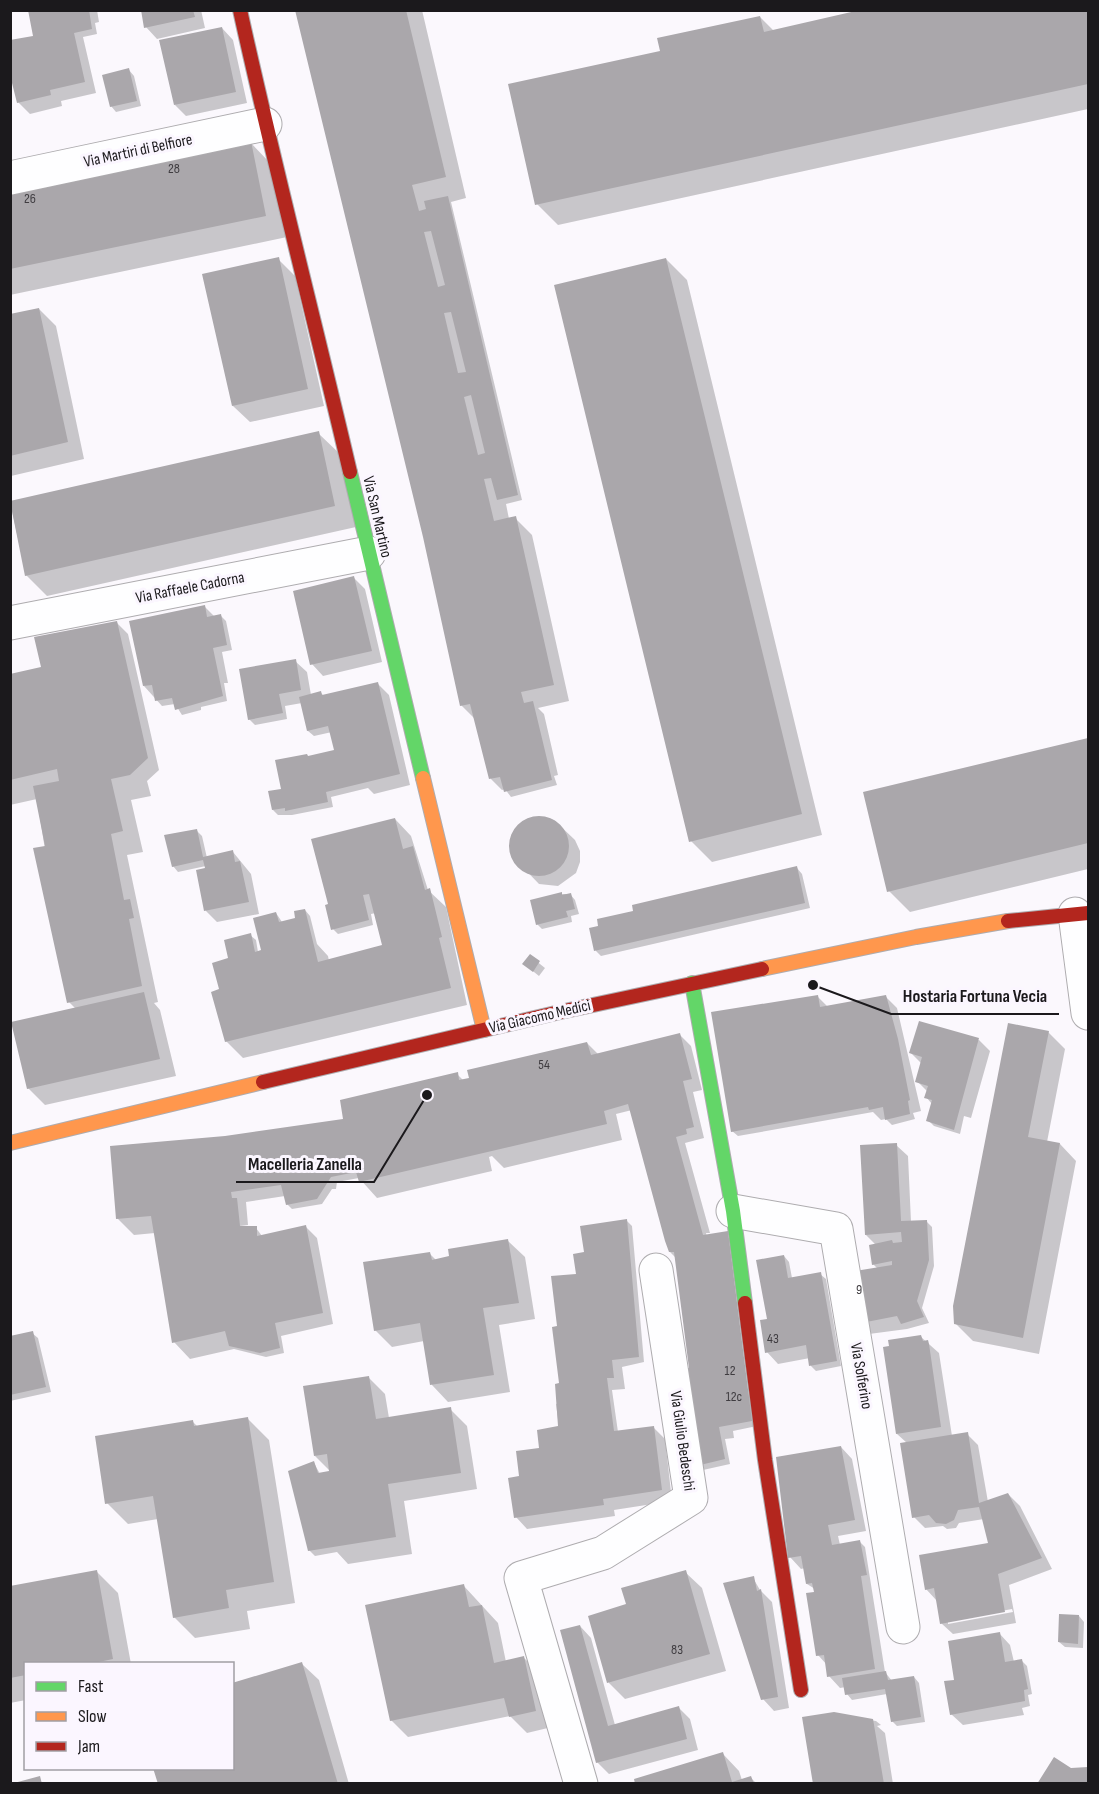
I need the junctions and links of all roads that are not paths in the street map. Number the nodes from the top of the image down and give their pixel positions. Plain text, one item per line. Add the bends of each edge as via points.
1 (240, 10) edge
2 (265, 124) junction
3 (10, 178) edge
4 (369, 554) junction
5 (10, 623) edge
6 (1082, 914) edge
7 (692, 983) junction
8 (1089, 1012) edge
9 (484, 1030) junction
10 (10, 1143) edge
11 (733, 1211) junction
12 (656, 1270) dead end
13 (903, 1627) dead end
14 (801, 1690) dead end
15 (581, 1784) edge

1 - 2 street, Via San Martino
2 - 3 street, Via Martiri di Belfiore
2 - 4 street, Via San Martino
4 - 5 street, Via Raffaele Cadorna
4 - 9 street, Via San Martino
6 - 7 street, Via Giacomo Medici via 963,930
6 - 8 street, Via Giacomo Medici
7 - 9 street, Via Giacomo Medici
7 - 11 street
9 - 10 street, Via Giacomo Medici
11 - 13 street, Via Solferino via 836,1228
11 - 14 street via 765,1460
12 - 15 street, Via Giulio Bedeschi via 691,1498 603,1553 521,1578

